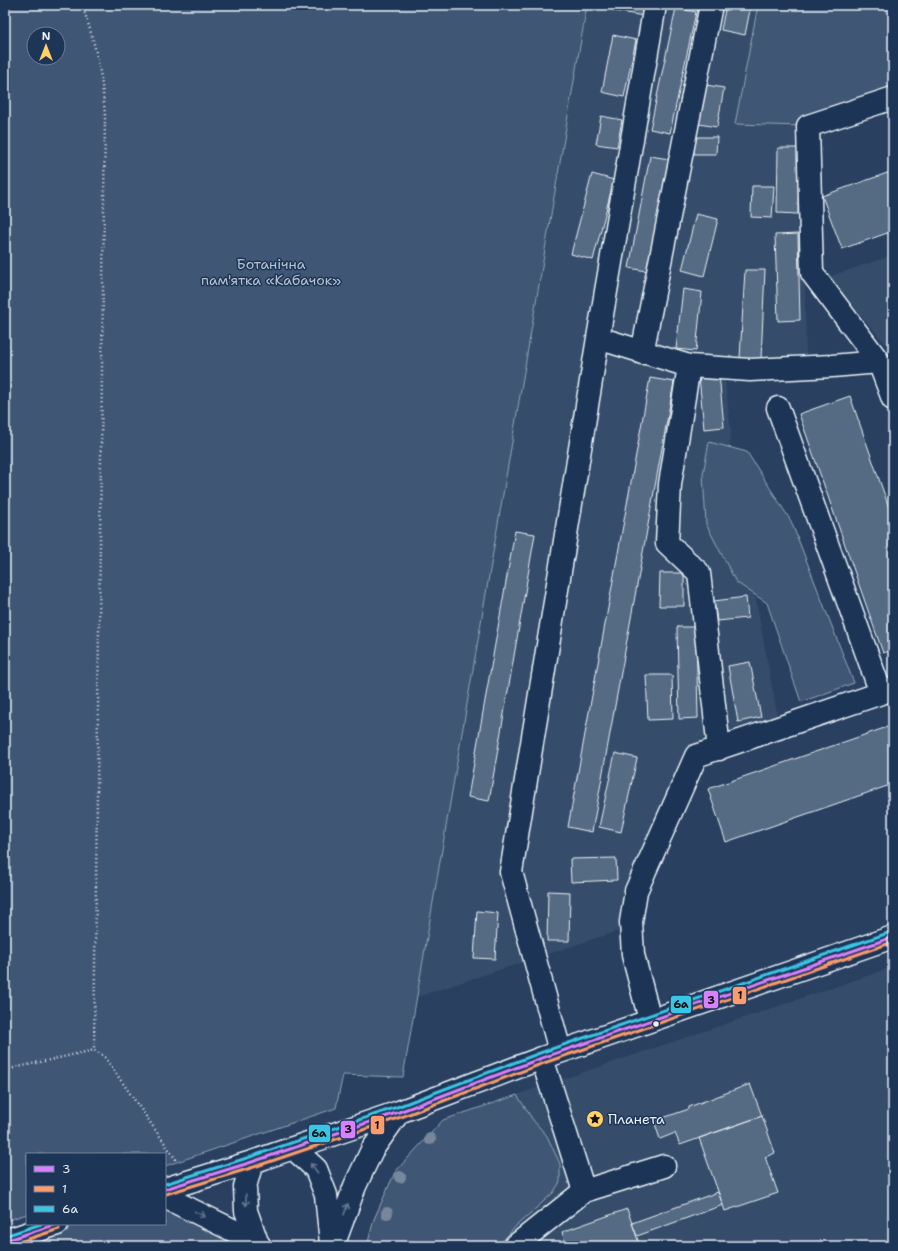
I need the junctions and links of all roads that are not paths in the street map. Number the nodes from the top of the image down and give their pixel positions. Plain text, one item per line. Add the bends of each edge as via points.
1 (655, 5) edge
2 (711, 5) edge
3 (893, 98) edge
4 (598, 338) junction
5 (642, 353) junction
6 (879, 362) junction
7 (689, 366) junction
8 (893, 398) edge
9 (778, 408) dead end
10 (887, 691) edge
11 (719, 748) junction
12 (893, 937) edge
13 (650, 1020) junction
14 (551, 1055) junction
15 (399, 1112) junction
16 (293, 1148) junction
17 (252, 1162) junction
18 (664, 1166) dead end
19 (166, 1189) edge
20 (584, 1191) junction
21 (166, 1198) edge
22 (53, 1225) edge
23 (5, 1241) edge
24 (259, 1244) edge
25 (332, 1246) edge
26 (515, 1246) edge

1 - 4 street
2 - 5 street
3 - 6 street via 808,126 812,273
4 - 5 street
4 - 14 street via 511,872
5 - 7 street
6 - 7 street via 750,370
6 - 8 street
7 - 11 street via 670,484 667,543 699,573
9 - 10 street
10 - 11 street
11 - 13 street via 696,756 636,891 631,922 633,955
12 - 13 street
13 - 14 street
14 - 15 street
14 - 20 street
15 - 16 street
25 -> 15 street via 354,1186 372,1150
16 - 17 street
25 -> 16 street via 326,1195 316,1169
17 - 19 street
17 -> 24 street via 245,1187 246,1211
18 - 20 street
20 - 26 street
21 -> 24 street
22 - 23 street

